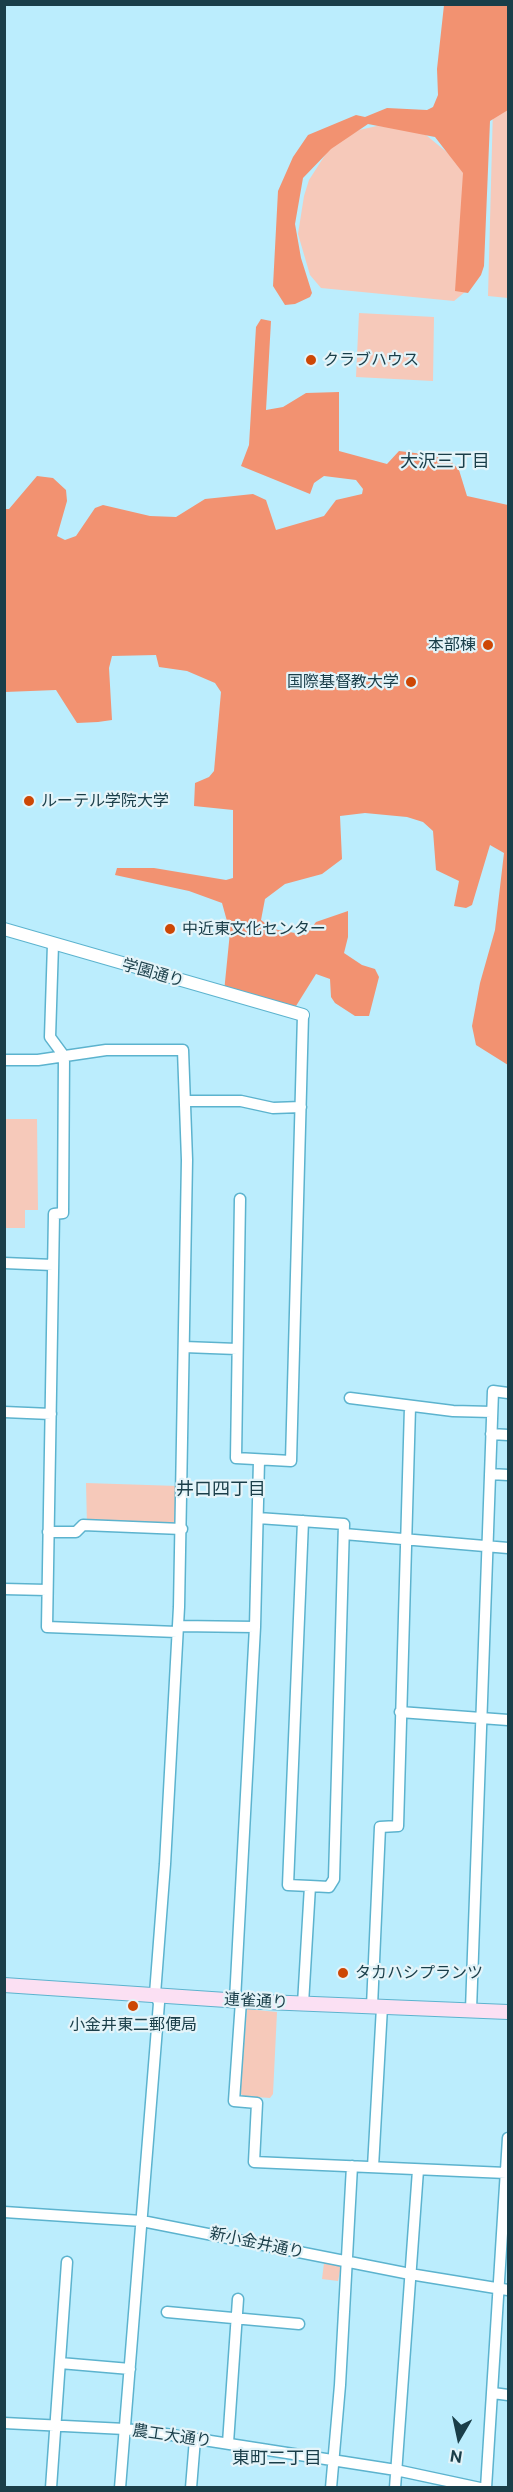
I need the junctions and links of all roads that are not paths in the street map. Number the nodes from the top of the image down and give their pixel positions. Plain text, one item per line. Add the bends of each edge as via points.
1 (4, 929) edge
2 (53, 944) junction
3 (303, 1015) joint
4 (64, 1056) junction
5 (4, 1060) edge
6 (185, 1101) junction
7 (301, 1107) junction
8 (240, 1199) dead end
9 (4, 1263) edge
10 (53, 1265) junction
11 (184, 1347) junction
12 (237, 1348) junction
13 (508, 1393) edge
14 (350, 1398) dead end
15 (410, 1407) junction
16 (4, 1412) edge
17 (492, 1412) junction
18 (51, 1414) junction
19 (491, 1434) junction
20 (508, 1436) edge
21 (260, 1460) junction
22 (490, 1473) junction
23 (508, 1475) edge
24 (258, 1518) junction
25 (303, 1521) junction
26 (182, 1529) junction
27 (48, 1532) junction
28 (344, 1534) junction
29 (406, 1540) junction
30 (487, 1546) junction
31 (508, 1548) edge
32 (4, 1589) edge
33 (47, 1590) junction
34 (255, 1627) junction
35 (178, 1629) junction
36 (400, 1712) junction
37 (481, 1718) junction
38 (508, 1720) edge
39 (310, 1886) junction
40 (4, 1984) edge
41 (155, 1994) junction
42 (238, 2000) junction
43 (303, 2004) junction
44 (377, 2007) junction
45 (471, 2010) junction
46 (508, 2012) edge
47 (508, 2138) edge
48 (352, 2166) junction
49 (373, 2168) junction
50 (418, 2170) junction
51 (506, 2174) junction
52 (4, 2212) edge
53 (142, 2221) junction
54 (345, 2261) junction
55 (67, 2262) dead end
56 (410, 2274) junction
57 (504, 2290) edge
58 (238, 2298) dead end
59 (166, 2312) dead end
60 (237, 2318) junction
61 (299, 2324) dead end
62 (60, 2363) junction
63 (130, 2369) junction
64 (493, 2393) junction
65 (508, 2395) edge
66 (4, 2422) edge
67 (56, 2425) junction
68 (125, 2429) junction
69 (195, 2439) junction
70 (228, 2443) junction
71 (333, 2460) junction
72 (396, 2470) junction
73 (438, 2483) edge
74 (51, 2487) edge
75 (120, 2487) edge
76 (191, 2487) edge
77 (331, 2487) edge
78 (394, 2487) edge
79 (480, 2487) edge
80 (486, 2487) edge

1 - 2 street, 学園通り
2 - 3 street, 学園通り
2 - 4 street via 50,1037
3 - 7 street
4 - 5 street
4 - 6 street via 106,1050 183,1050
4 - 10 street via 63,1213 54,1214
6 - 7 street
6 - 11 street
7 - 21 street via 291,1461
8 - 12 street
9 - 10 street
10 - 18 street
11 - 12 street
11 - 26 street
12 - 21 street via 236,1458
13 - 17 street via 493,1392
14 - 15 street
15 - 17 street
15 - 29 street
16 - 18 street
17 - 19 street
18 - 27 street
19 - 20 street
19 - 22 street
21 - 24 street
22 - 23 street
22 - 30 street
24 - 25 street
24 - 34 street
25 - 28 street via 344,1524
25 - 39 street via 288,1885
26 - 27 street via 83,1525 76,1532
26 - 35 street
27 - 33 street
28 - 29 street
28 - 39 street via 334,1879 329,1887
29 - 30 street
29 - 36 street
30 - 31 street
30 - 37 street
32 - 33 street
33 - 35 street via 47,1627
34 - 35 street
34 - 42 street
35 - 41 street
36 - 37 street
36 - 44 street via 398,1826 380,1827
37 - 38 street
37 - 45 street
39 - 43 street
40 - 41 main road, 連雀通り
41 - 42 main road, 連雀通り
41 - 53 street via 159,2003
42 - 43 main road, 連雀通り
42 - 48 street via 234,2101 257,2103 254,2162
43 - 44 main road, 連雀通り
44 - 45 main road, 連雀通り
44 - 49 street
45 - 46 main road, 連雀通り
47 - 51 street
48 - 49 street
48 - 54 street
49 - 50 street
50 - 51 street
50 - 56 street
51 - 57 street
52 - 53 street, 新小金井通り
53 - 54 street, 新小金井通り
53 - 63 street
54 - 56 street, 新小金井通り
54 - 71 street
55 - 62 street
56 - 57 street, 新小金井通り
56 - 72 street
57 - 64 street
58 - 60 street
59 - 60 street
60 - 61 street
60 - 70 street
62 - 63 street
62 - 67 street
63 - 68 street
64 - 65 street
64 - 80 street
66 - 67 street, 農工大通り
67 - 68 street, 農工大通り
67 - 74 street
68 - 69 street, 農工大通り
68 - 75 street
69 - 70 street, 農工大通り
69 - 76 street
70 - 71 street, 農工大通り
71 - 72 street, 農工大通り
71 - 77 street
72 - 73 street, 農工大通り
72 - 78 street
73 - 79 street, 農工大通り

